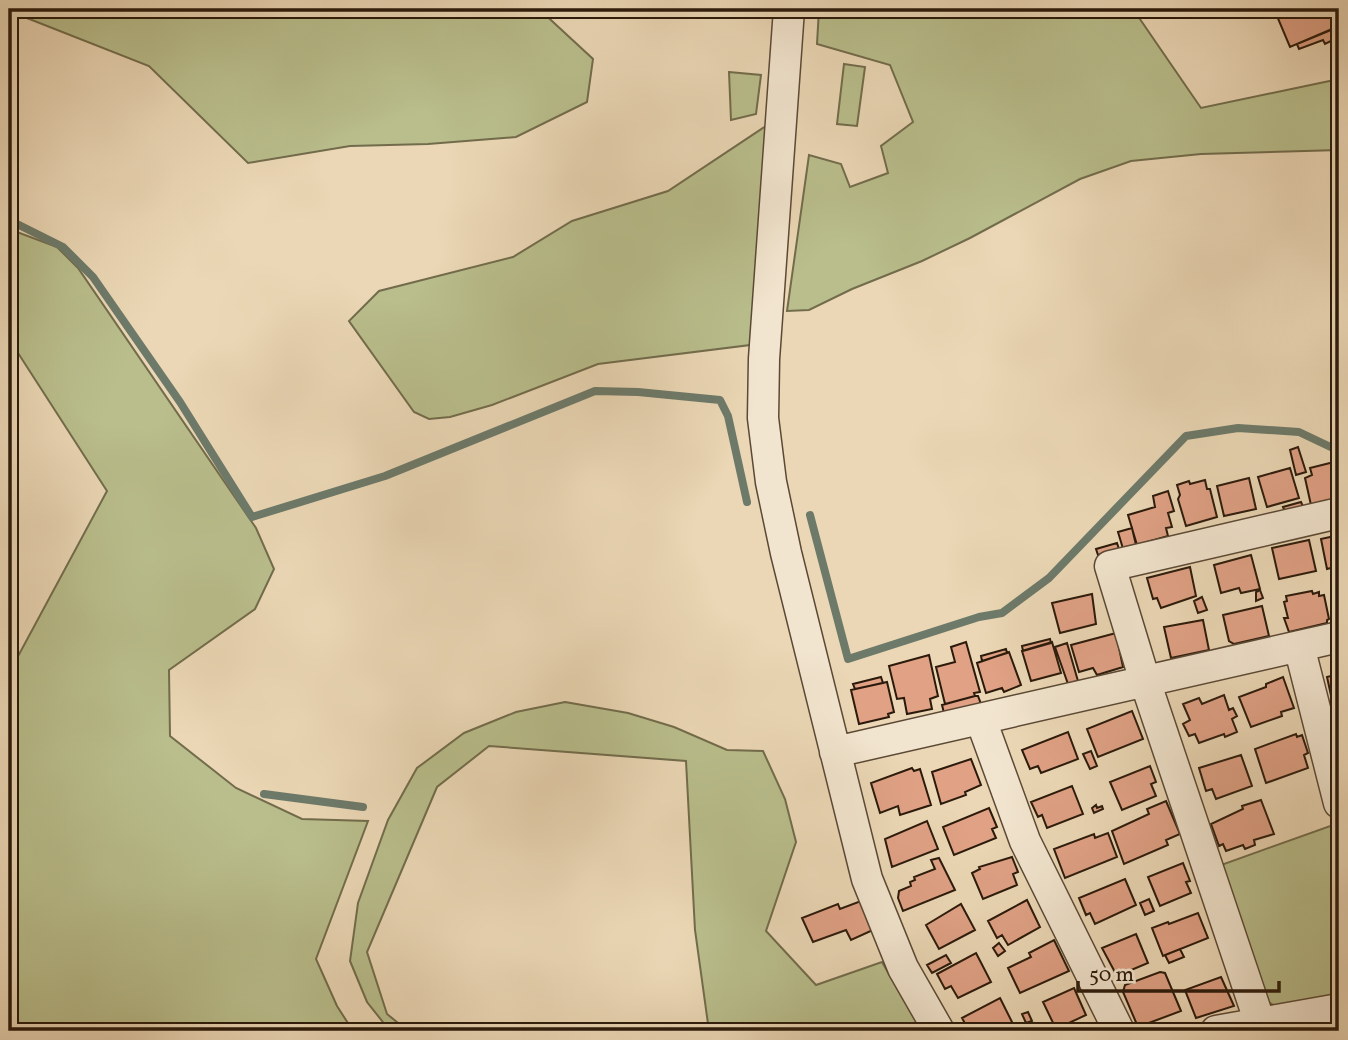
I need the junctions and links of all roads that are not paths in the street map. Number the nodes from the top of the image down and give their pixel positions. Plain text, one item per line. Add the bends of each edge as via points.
1 (789, 9) edge
2 (1339, 513) edge
3 (1339, 636) edge
4 (1299, 646) junction
5 (1145, 681) junction
6 (981, 720) junction
7 (835, 752) junction
8 (1339, 803) edge
9 (1339, 1009) edge
10 (1260, 1023) junction
11 (939, 1031) edge
12 (1119, 1031) edge
13 (1216, 1031) edge

1 - 7 street via 764,359 764,418 786,553
2 - 5 street via 1110,566
3 - 4 street
4 - 5 street
4 - 8 street
5 - 6 street
5 - 10 street
6 - 7 street
6 - 12 street via 1025,841
7 - 11 street via 879,911 903,968
9 - 10 street
10 - 13 street

